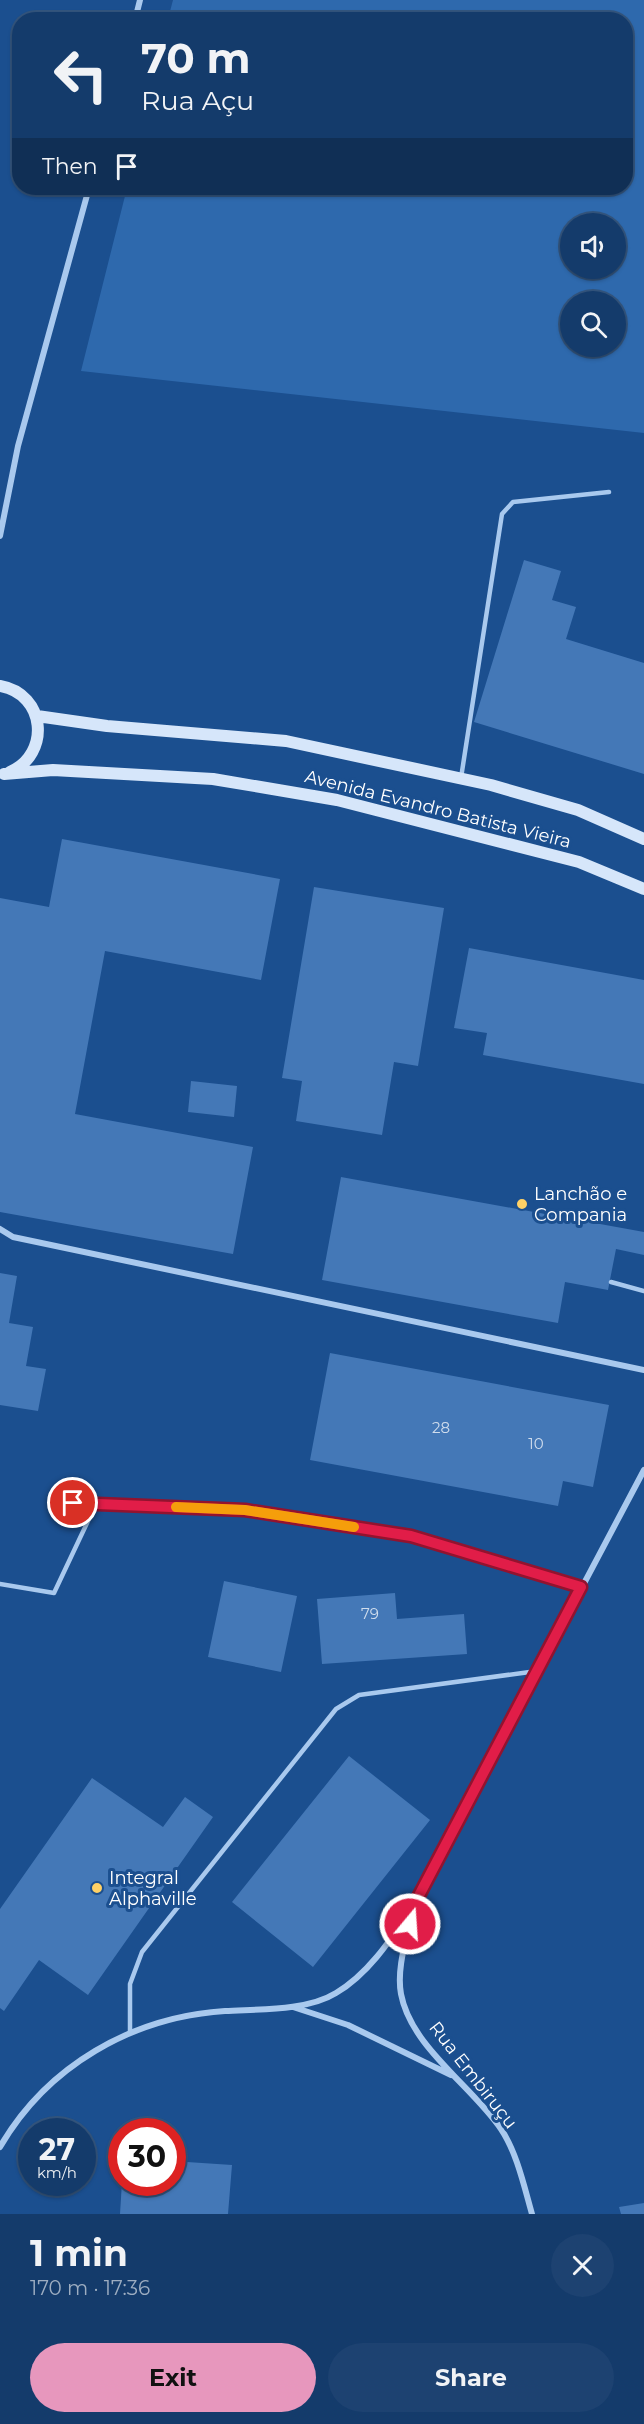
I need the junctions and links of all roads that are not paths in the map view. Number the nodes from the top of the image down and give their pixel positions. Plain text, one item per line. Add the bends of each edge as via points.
1 (87, 195) edge
2 (609, 492) dead end
3 (0, 536) edge
4 (0, 686) edge
5 (37, 716) junction
6 (2, 774) edge
7 (461, 778) junction
8 (644, 839) edge
9 (644, 889) edge
10 (0, 1229) edge
11 (611, 1282) dead end
12 (644, 1292) edge
13 (644, 1370) edge
14 (644, 1470) edge
15 (73, 1503) dead end
16 (96, 1504) junction
17 (0, 1584) edge
18 (581, 1587) junction
19 (537, 1671) junction
20 (414, 1905) junction
21 (292, 2007) junction
22 (130, 2032) junction
23 (453, 2077) junction
24 (0, 2147) edge
25 (532, 2214) edge

1 - 3 street via 18,446
2 - 7 lane via 513,502 502,514
4 - 5 main road via 21,694
5 - 6 main road via 36,746 29,758
5 - 7 main road, Avenida Evandro Batista Vieira via 286,741
6 - 9 main road, Avenida Evandro Batista Vieira via 53,770 201,778 337,800 579,862
7 - 8 main road, Avenida Evandro Batista Vieira via 578,810
10 - 13 street via 25,1239
11 - 12 lane
14 - 18 street
15 - 16 street
16 - 17 lane via 54,1593
16 - 18 street via 245,1510 411,1536
18 - 19 street
19 - 20 street
19 - 22 lane via 359,1695 336,1709 142,1952 130,1984
20 - 21 street via 391,1940 351,1983 334,1995
20 - 23 street, Rua Embiruçu via 402,1962 401,1994 415,2026
21 - 22 street via 202,2012 161,2020
21 - 23 street via 348,2025
22 - 24 street via 55,2078 27,2108
23 - 25 street, Rua Embiruçu via 502,2130

